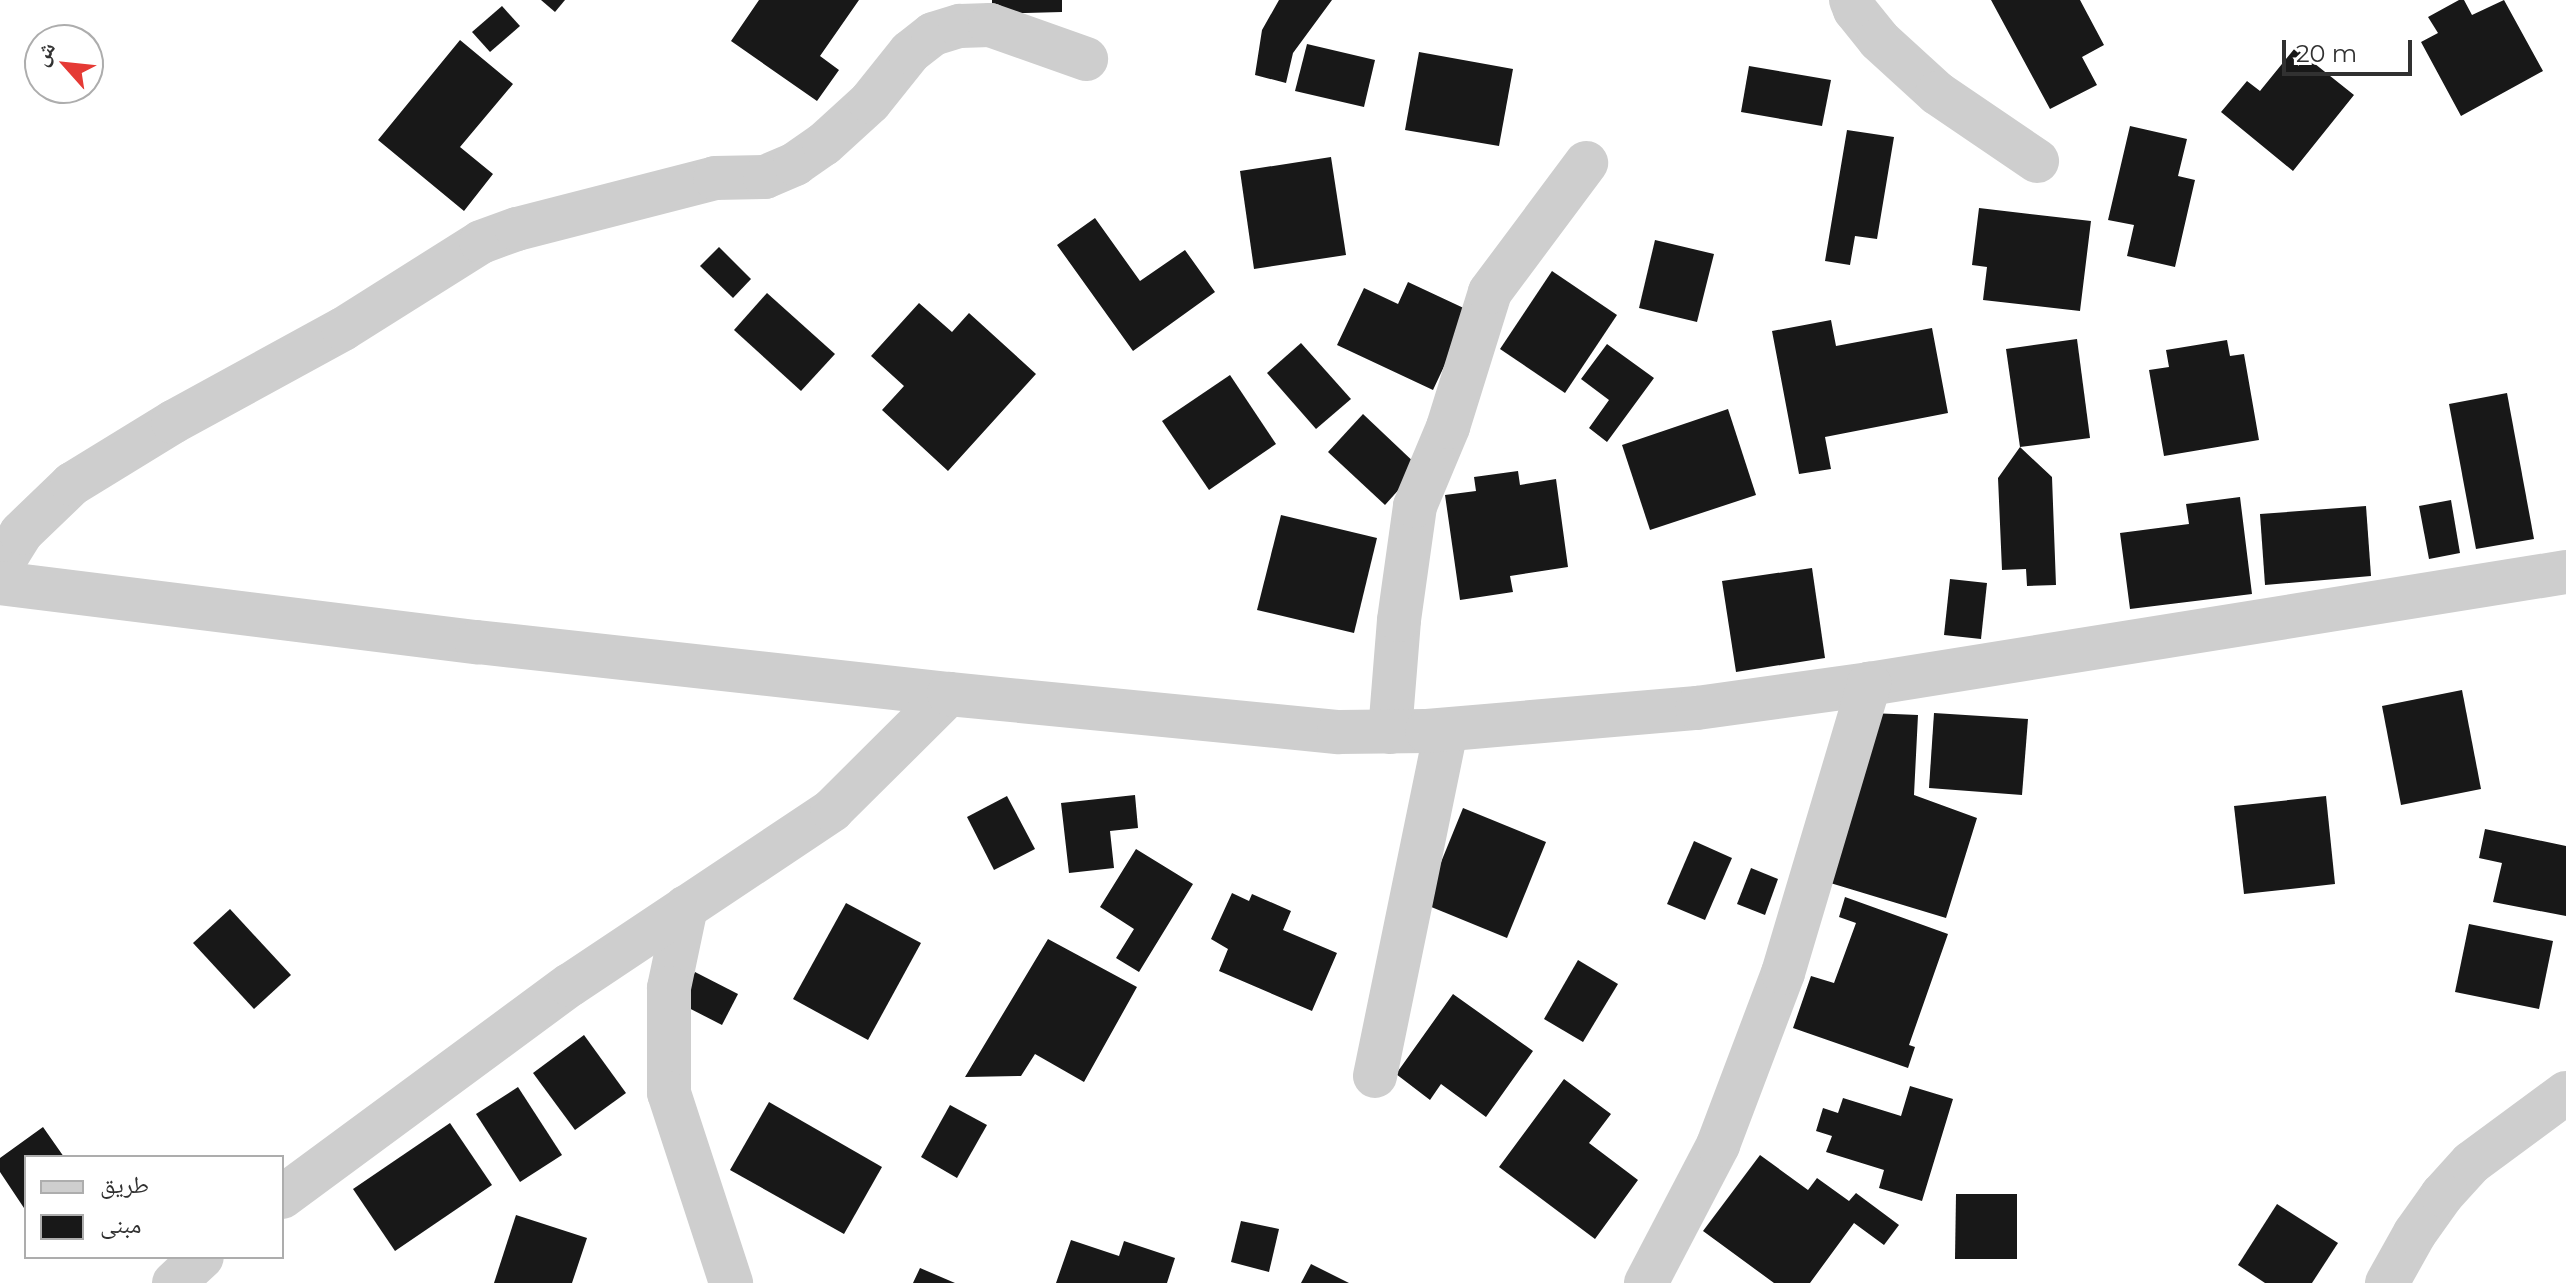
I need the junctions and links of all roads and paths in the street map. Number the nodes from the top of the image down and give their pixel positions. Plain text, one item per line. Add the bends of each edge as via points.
1 (1851, 0) edge
2 (1086, 59) dead end
3 (2037, 161) dead end
4 (1586, 163) dead end
5 (0, 567) edge
6 (2566, 572) edge
7 (0, 583) edge
8 (1869, 684) junction
9 (949, 694) junction
10 (1446, 730) junction
11 (1390, 732) junction
12 (686, 907) junction
13 (1375, 1076) dead end
14 (2566, 1093) edge
15 (284, 1196) edge
16 (200, 1259) edge
17 (174, 1283) edge
18 (731, 1283) edge
19 (1646, 1283) edge
20 (2387, 1283) edge

1 - 3 street via 1879,40 1937,93
2 - 5 street via 990,25 933,34 910,52 870,102 795,164 765,177 715,178 481,242 343,329 72,484 21,533
4 - 11 street via 1490,292 1448,427 1415,506
6 - 8 street
7 - 9 street
8 - 10 street via 1697,708
8 - 19 street via 1783,973 1718,1145
9 - 11 street via 1339,732
9 - 12 street via 832,810
10 - 11 street
10 - 13 street
12 - 15 street via 570,985
12 - 18 street via 669,988 669,1093
14 - 20 street via 2471,1163 2415,1233
16 - 17 street

